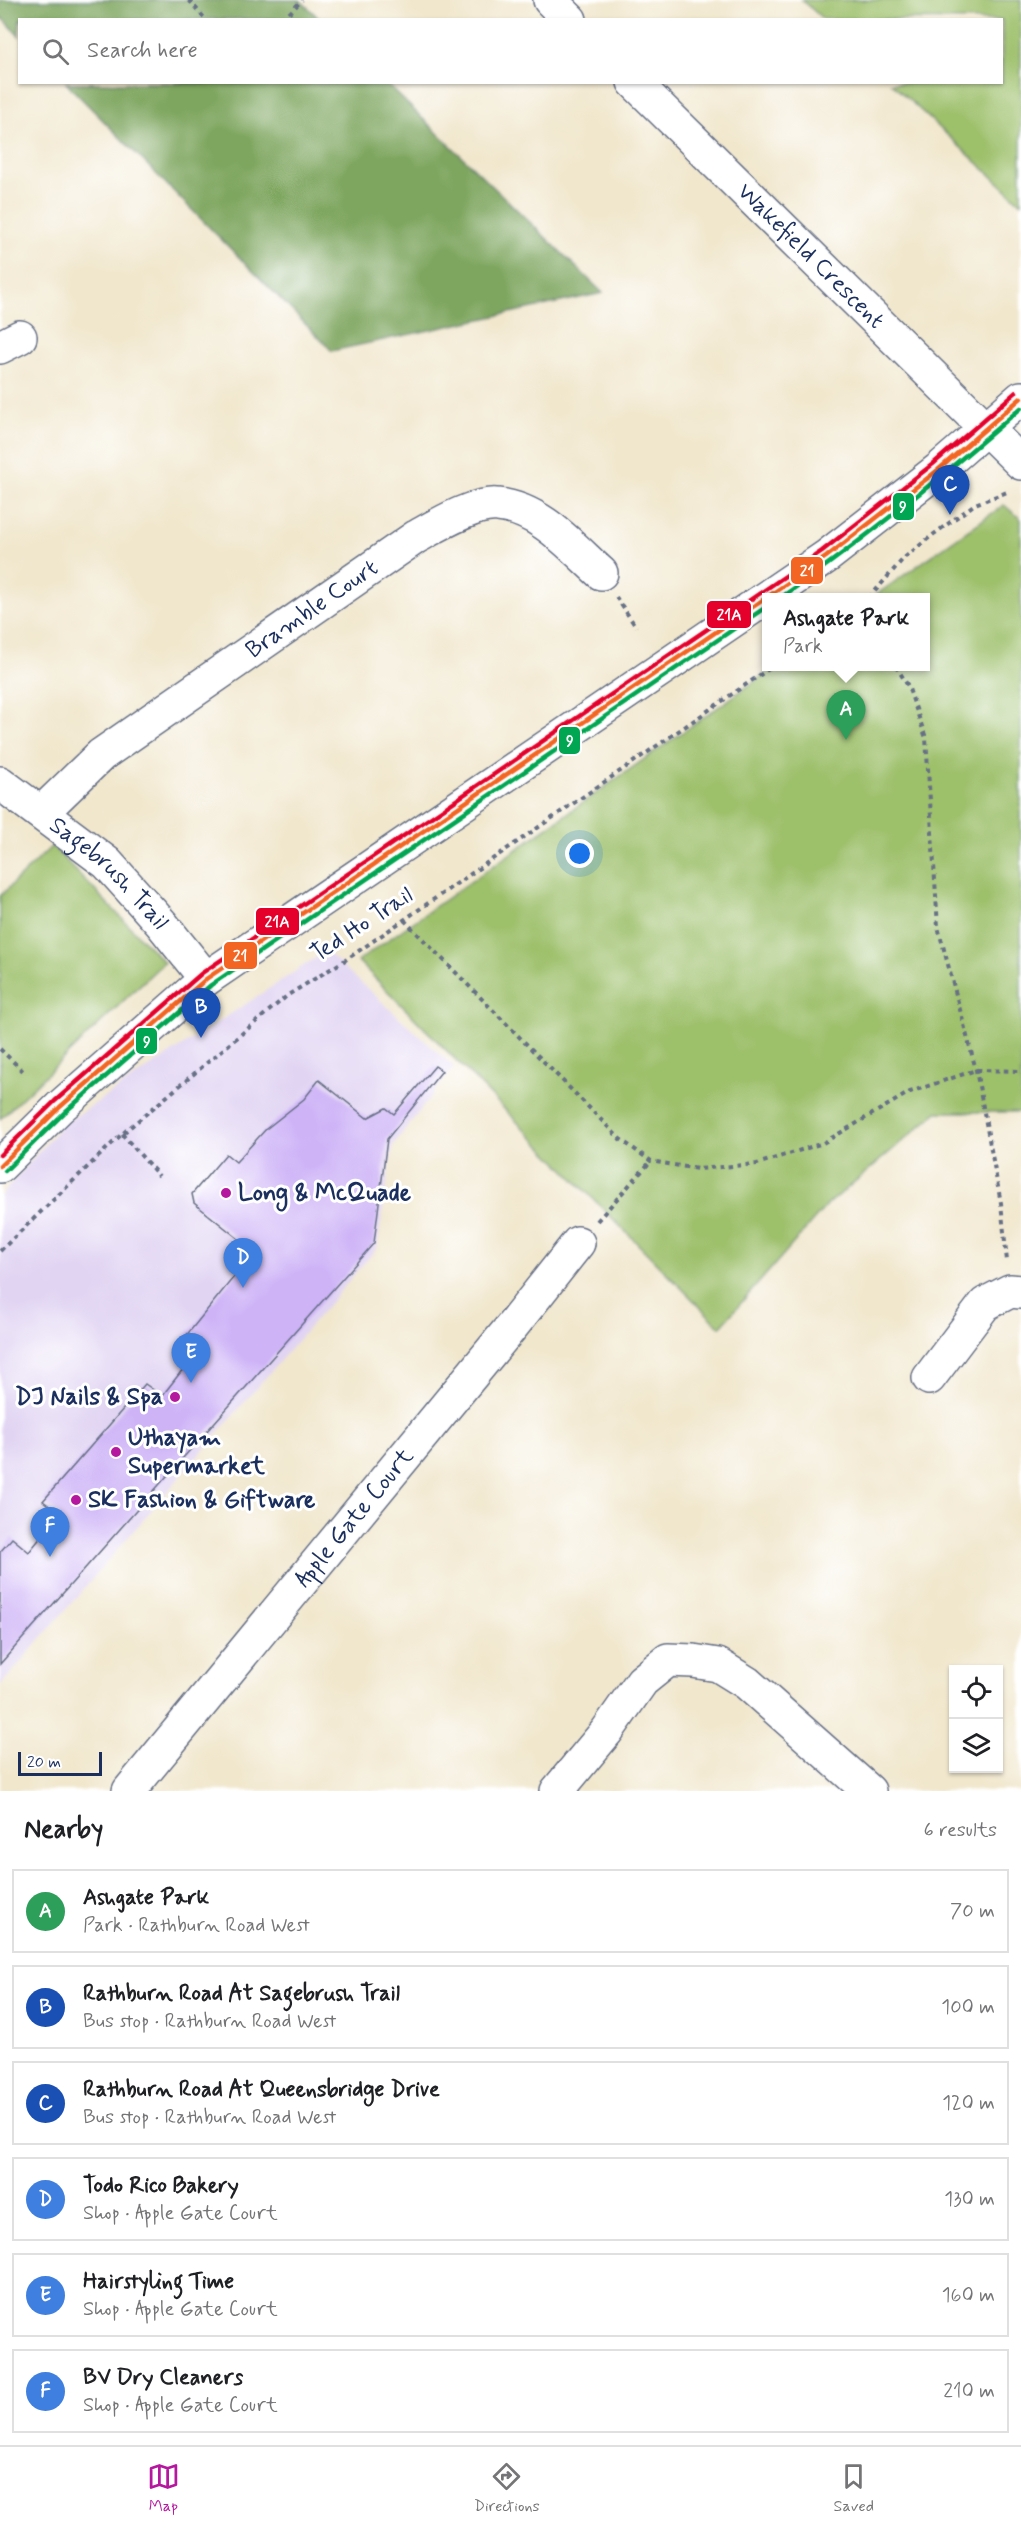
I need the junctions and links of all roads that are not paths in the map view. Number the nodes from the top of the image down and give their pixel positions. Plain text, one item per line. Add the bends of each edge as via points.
1 (550, 0) edge
2 (568, 18) edge
3 (636, 84) edge
4 (1021, 398) edge
5 (986, 428) junction
6 (1015, 477) edge
7 (601, 573) dead end
8 (772, 593) edge
9 (762, 600) edge
10 (0, 783) edge
11 (41, 813) junction
12 (206, 979) junction
13 (0, 1166) edge
14 (578, 1243) road end
15 (1016, 1291) edge
16 (929, 1378) dead end
17 (129, 1791) edge
18 (557, 1791) edge
19 (869, 1791) edge

1 - 2 street
3 - 5 street, Wakefield Crescent
4 - 5 street
5 - 6 street, Wakefield Crescent
5 - 8 street via 938,470
7 - 11 street, Bramble Court via 538,518 497,504 463,512 416,537 101,755
9 - 12 street
10 - 11 street, Sagebrush Trail
11 - 12 street, Sagebrush Trail via 106,863
12 - 13 street via 60,1107
14 - 17 street, Apple Gate Court
15 - 16 street via 985,1304
18 - 19 street via 608,1731 642,1681 668,1660 718,1665 747,1683

